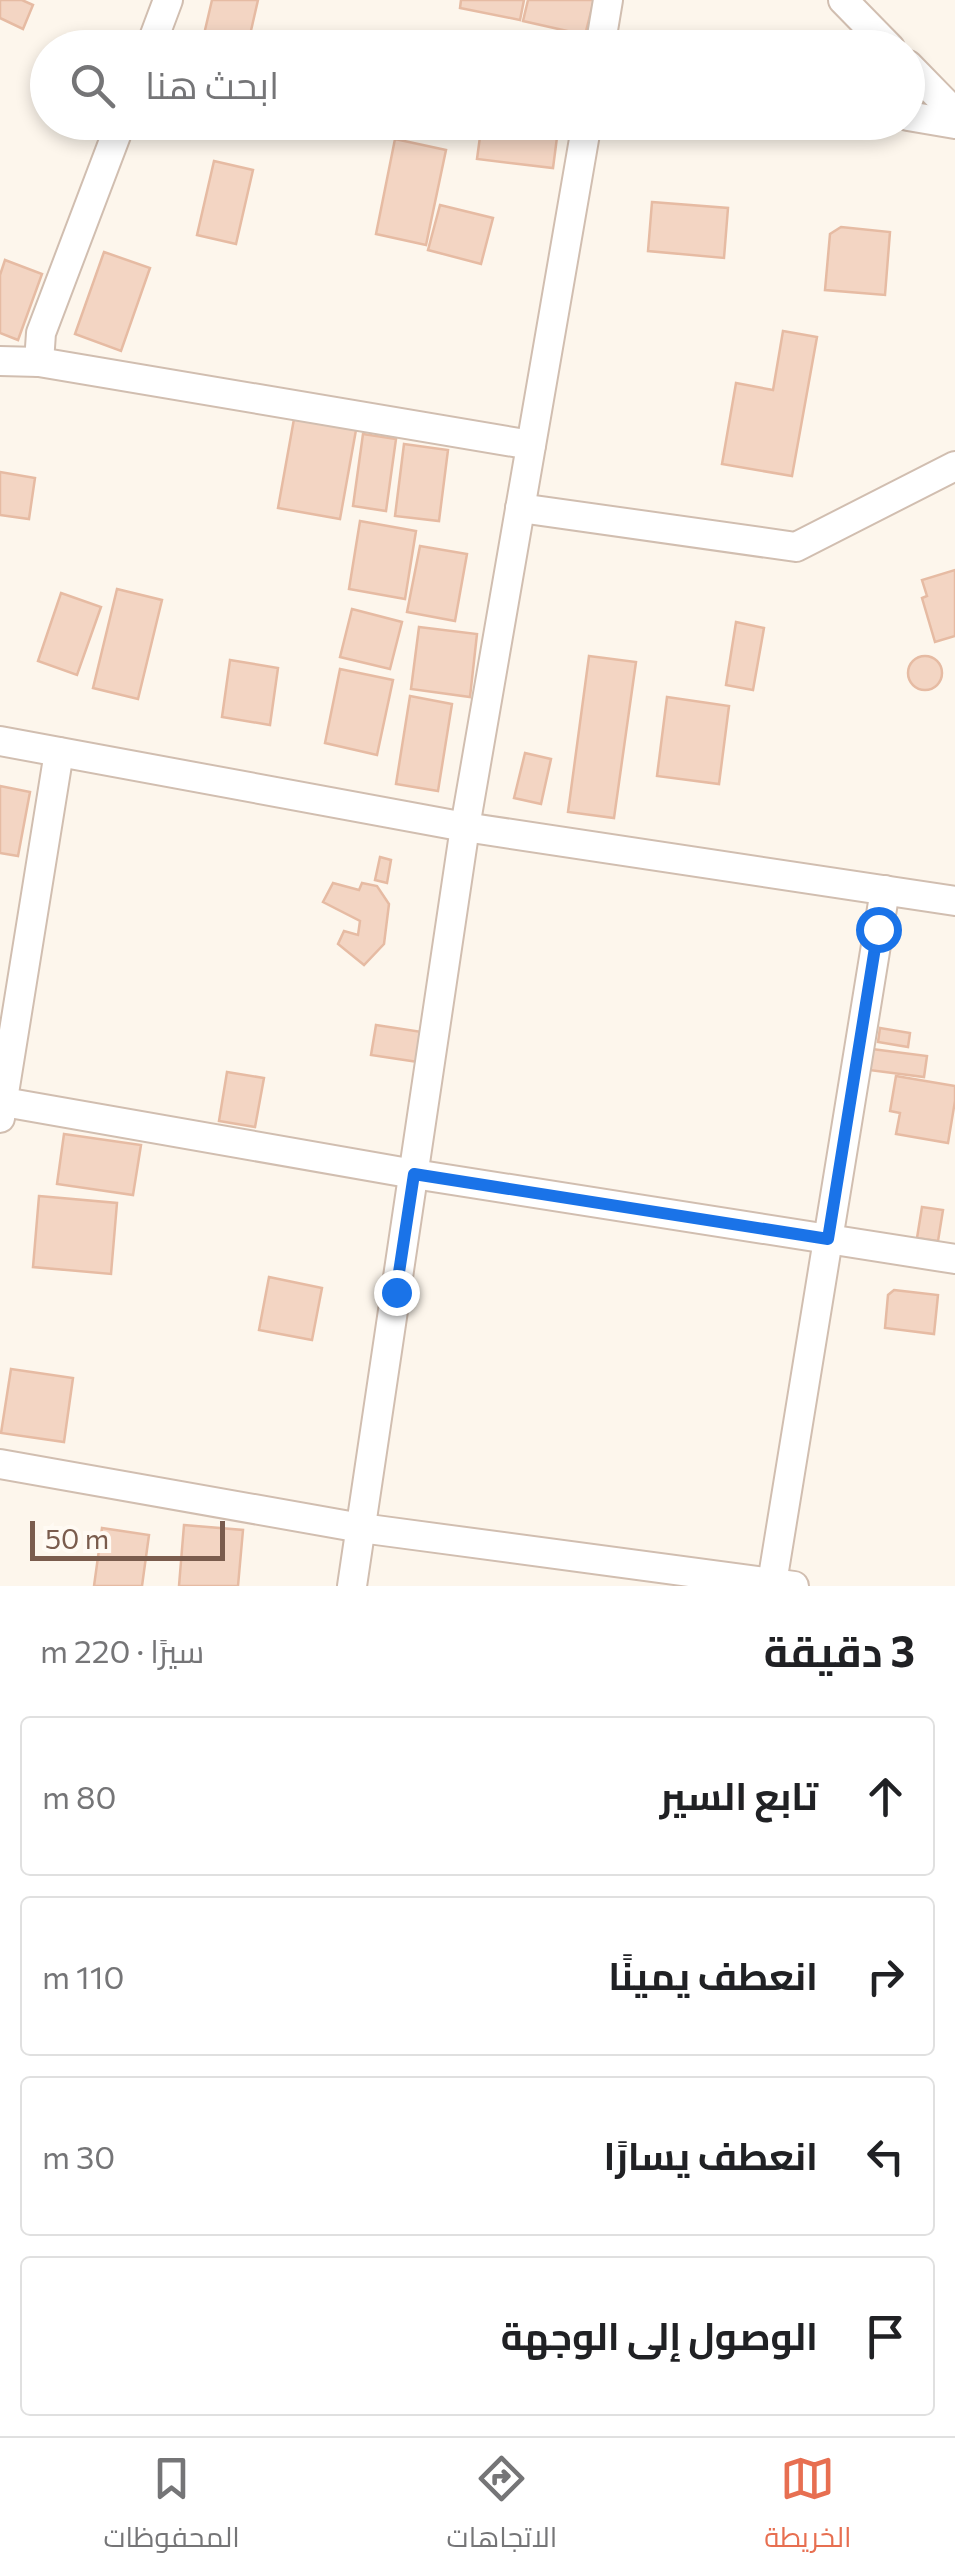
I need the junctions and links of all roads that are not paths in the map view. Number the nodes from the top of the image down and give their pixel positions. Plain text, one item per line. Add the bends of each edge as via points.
1 (168, 0) edge
2 (608, 0) edge
3 (843, 0) edge
4 (157, 30) edge
5 (603, 30) edge
6 (872, 30) edge
7 (925, 82) edge
8 (955, 113) edge
9 (925, 119) edge
10 (955, 124) edge
11 (114, 140) edge
12 (584, 140) edge
13 (0, 361) edge
14 (39, 362) junction
15 (532, 444) junction
16 (955, 466) edge
17 (520, 508) junction
18 (0, 741) edge
19 (59, 752) junction
20 (465, 828) junction
21 (885, 890) junction
22 (955, 900) edge
23 (2, 1111) edge
24 (414, 1174) junction
25 (828, 1239) junction
26 (955, 1259) edge
27 (0, 1464) edge
28 (362, 1528) junction
29 (783, 1584) edge
30 (352, 1586) edge

1 - 4 street
2 - 5 street
3 - 6 street
7 - 8 street
9 - 10 street
11 - 14 street via 41,332
12 - 15 street
13 - 14 street
14 - 15 street
15 - 17 street
16 - 17 street via 796,547
17 - 20 street
18 - 19 street
19 - 20 street
19 - 23 street
20 - 21 street
20 - 24 street
21 - 22 street
21 - 25 street
23 - 24 street
24 - 25 street
24 - 28 street
25 - 26 street
25 - 29 street
27 - 28 street
28 - 29 street
28 - 30 street

